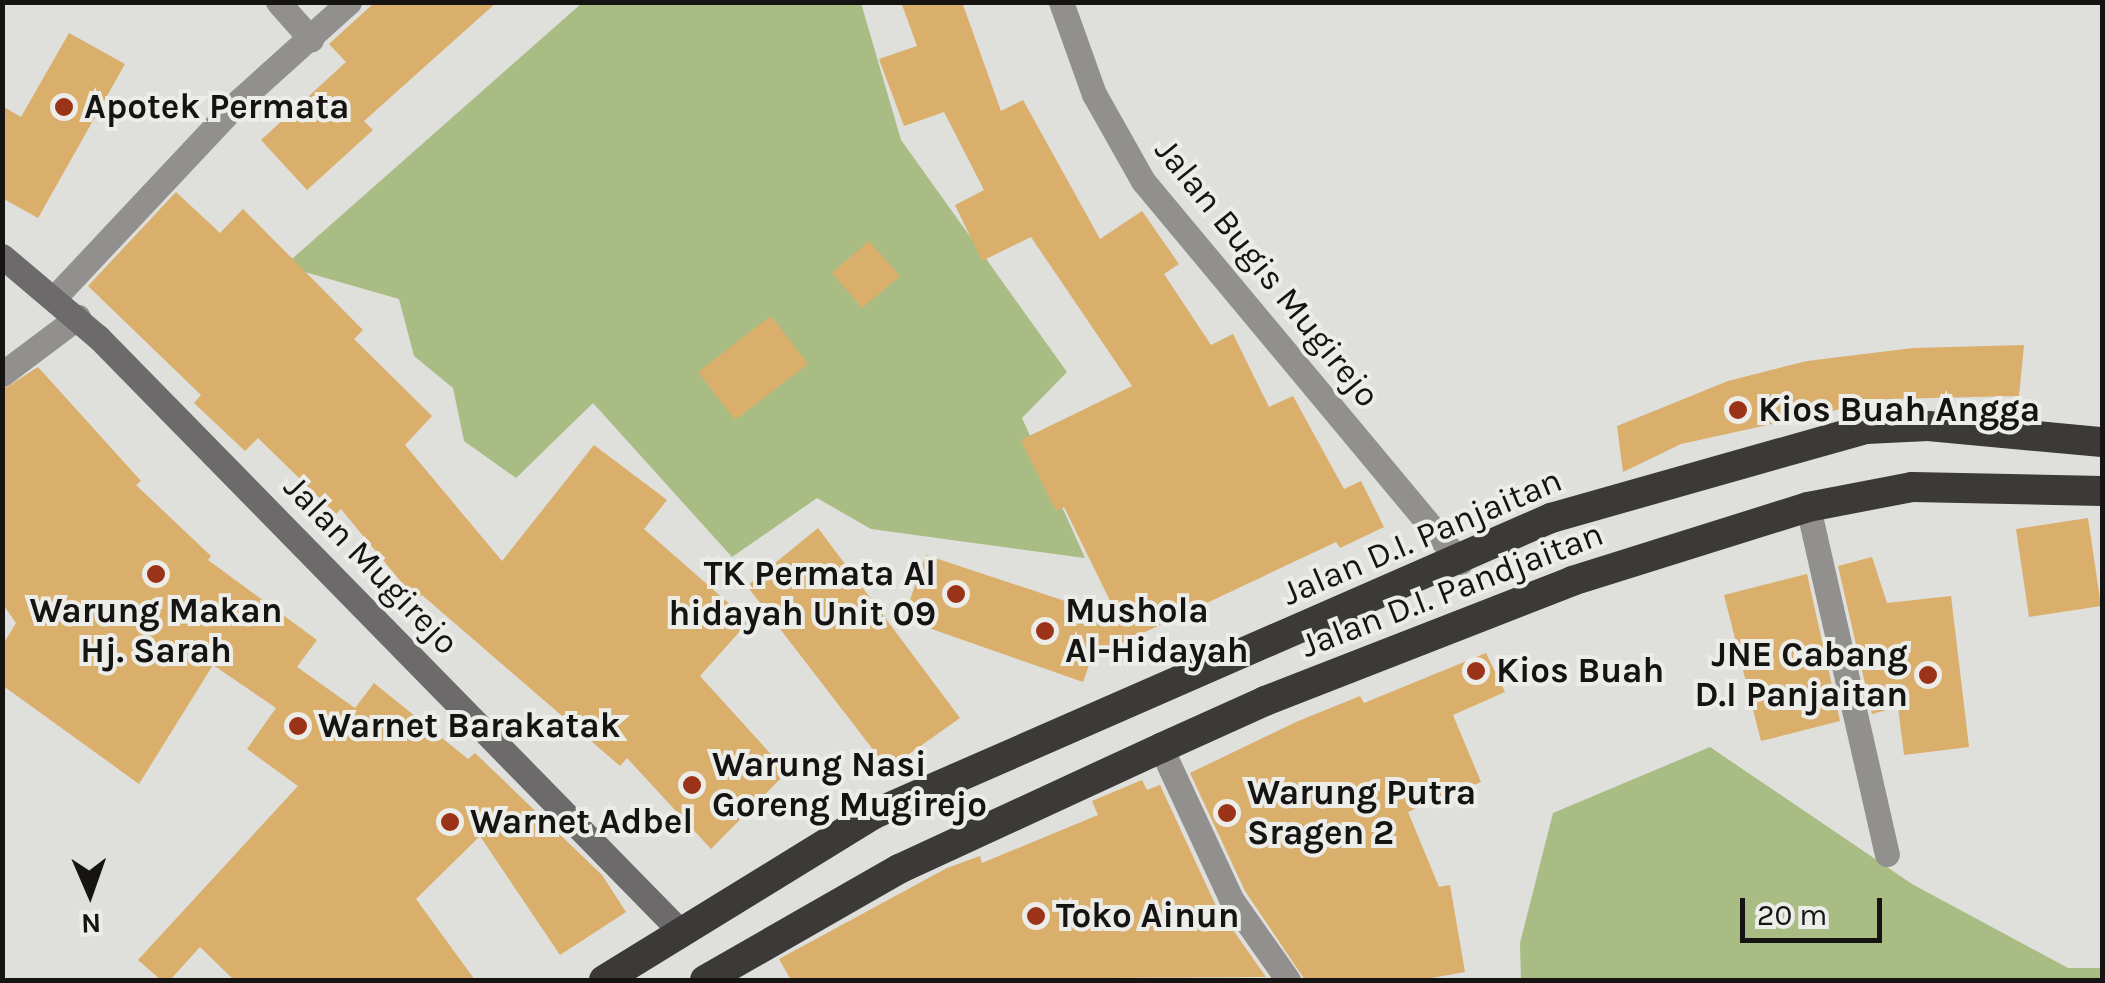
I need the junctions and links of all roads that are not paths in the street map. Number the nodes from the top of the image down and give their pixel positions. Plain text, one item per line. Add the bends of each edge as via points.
1 (278, 2) edge
2 (349, 2) edge
3 (1061, 2) edge
4 (312, 39) junction
5 (2, 256) edge
6 (56, 296) junction
7 (78, 317) junction
8 (2, 374) edge
9 (2102, 442) edge
10 (2102, 491) edge
11 (1808, 507) junction
12 (1460, 562) junction
13 (1161, 748) junction
14 (1888, 854) dead end
15 (681, 932) junction
16 (712, 976) edge
17 (604, 980) edge
18 (1288, 980) edge

1 - 4 street
2 - 4 street
3 - 12 street, Jalan Bugis Mugirejo via 1094,94 1143,181
4 - 6 street via 240,100
5 - 6 street, Jalan Mugirejo
6 - 7 street, Jalan Mugirejo
7 - 8 street
7 - 15 street, Jalan Mugirejo
9 - 12 highway, Jalan D.I. Panjaitan via 1928,426 1866,429 1551,518
10 - 11 highway, Jalan D.I. Pandjaitan via 1912,487
11 - 13 highway, Jalan D.I. Pandjaitan via 1572,581
11 - 14 street
12 - 15 highway, Jalan D.I. Panjaitan via 874,814
13 - 16 highway, Jalan D.I. Pandjaitan via 899,869
13 - 18 street via 1230,899
15 - 16 highway
15 - 17 highway, Jalan D.I. Panjaitan

